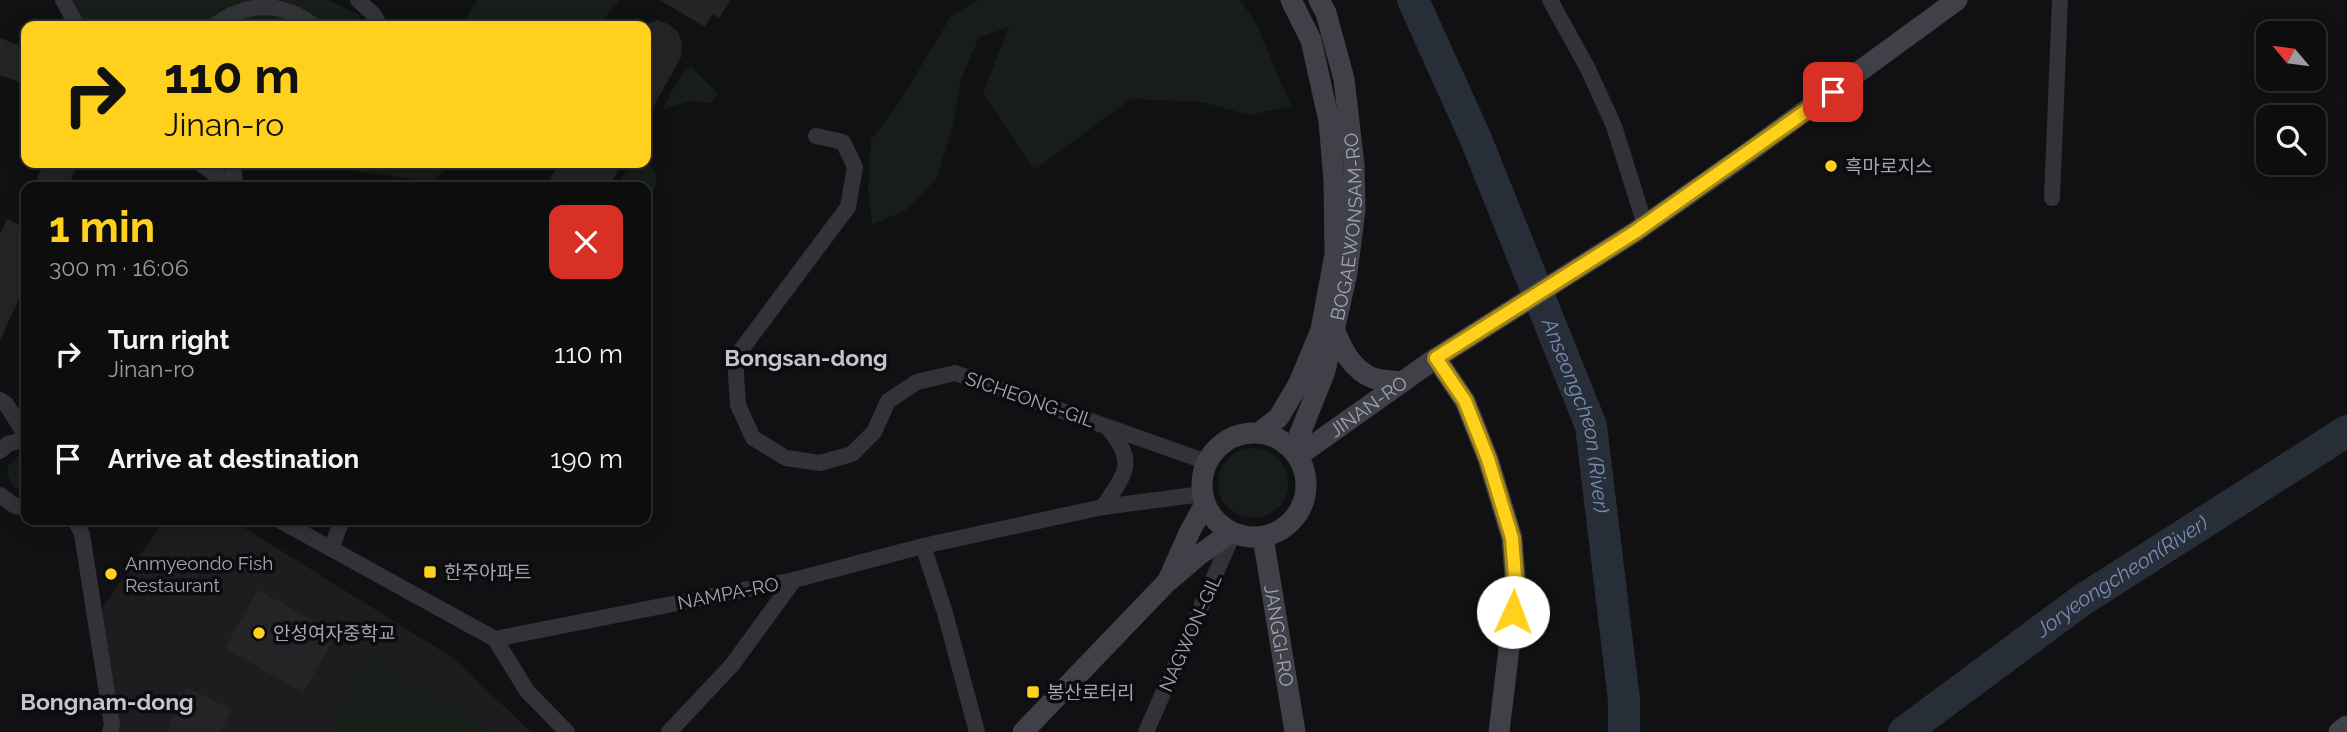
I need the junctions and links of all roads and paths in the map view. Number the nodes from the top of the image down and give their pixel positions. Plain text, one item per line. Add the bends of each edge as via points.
1 (63, 0) edge
2 (358, 0) edge
3 (1291, 0) edge
4 (1319, 0) edge
5 (1550, 0) edge
6 (1958, 0) edge
7 (2060, 0) edge
8 (74, 21) edge
9 (221, 21) edge
10 (308, 21) edge
11 (377, 21) edge
12 (816, 136) dead end
13 (207, 168) edge
14 (227, 182) edge
15 (2052, 198) dead end
16 (1640, 229) junction
17 (1334, 329) junction
18 (1436, 358) junction
19 (1402, 382) junction
20 (0, 400) edge
21 (1107, 426) junction
22 (21, 430) edge
23 (1259, 433) junction
24 (21, 440) edge
25 (0, 451) edge
26 (1295, 453) junction
27 (1207, 462) junction
28 (0, 495) edge
29 (1203, 499) junction
30 (21, 507) edge
31 (1103, 507) junction
32 (78, 525) edge
33 (288, 525) edge
34 (340, 525) edge
35 (1232, 534) junction
36 (1263, 537) junction
37 (923, 545) junction
38 (331, 549) junction
39 (794, 580) junction
40 (1166, 583) junction
41 (495, 639) junction
42 (2347, 726) edge
43 (110, 732) edge
44 (567, 732) edge
45 (669, 732) edge
46 (978, 732) edge
47 (1023, 732) edge
48 (1146, 732) edge
49 (1295, 732) edge
50 (1499, 732) edge
51 (2339, 732) edge

1 - 8 street
2 - 11 street
3 - 23 main road, BOGAEWONSAM-RO via 1311,40 1329,121 1335,254 1321,330 1299,383 1279,417
4 - 17 main road, BOGAEWONSAM-RO via 1344,79 1353,165 1355,210
5 - 16 street via 1614,126
6 - 16 main road, JINAN-RO
7 - 15 street
9 - 10 street via 250,7 276,8
12 - 21 street, SICHEONG-GIL via 843,142 855,167 848,207 735,358 738,405 753,438 786,458 820,463 852,454 874,432 888,401 917,382 955,373
13 - 14 street
16 - 18 main road, JINAN-RO
17 - 19 main road via 1353,365 1373,378
17 - 26 main road, BOGAEWONSAM-RO via 1325,371
18 - 19 main road, JINAN-RO
18 - 50 main road via 1465,401 1512,538 1516,590
19 - 26 main road, JINAN-RO
20 - 22 street
21 - 27 street, SICHEONG-GIL
21 - 31 street via 1126,455 1125,469
23 - 26 main road via 1285,443
23 - 27 main road via 1233,437
24 - 25 street
26 - 36 main road via 1305,472 1301,508 1279,532
27 - 29 main road
28 - 30 street
29 - 31 street, NAMPA-RO
29 - 35 main road via 1217,523
29 - 40 main road
31 - 37 street, NAMPA-RO
32 - 43 street
33 - 38 street
34 - 38 street
35 - 36 main road
35 - 40 main road
35 - 48 street, NAGWON-GIL
36 - 49 main road, JANGGI-RO
37 - 39 street, NAMPA-RO
37 - 46 street
38 - 41 street
39 - 41 street, NAMPA-RO
39 - 45 street via 733,665
40 - 47 main road
41 - 44 street via 527,691
42 - 51 main road

